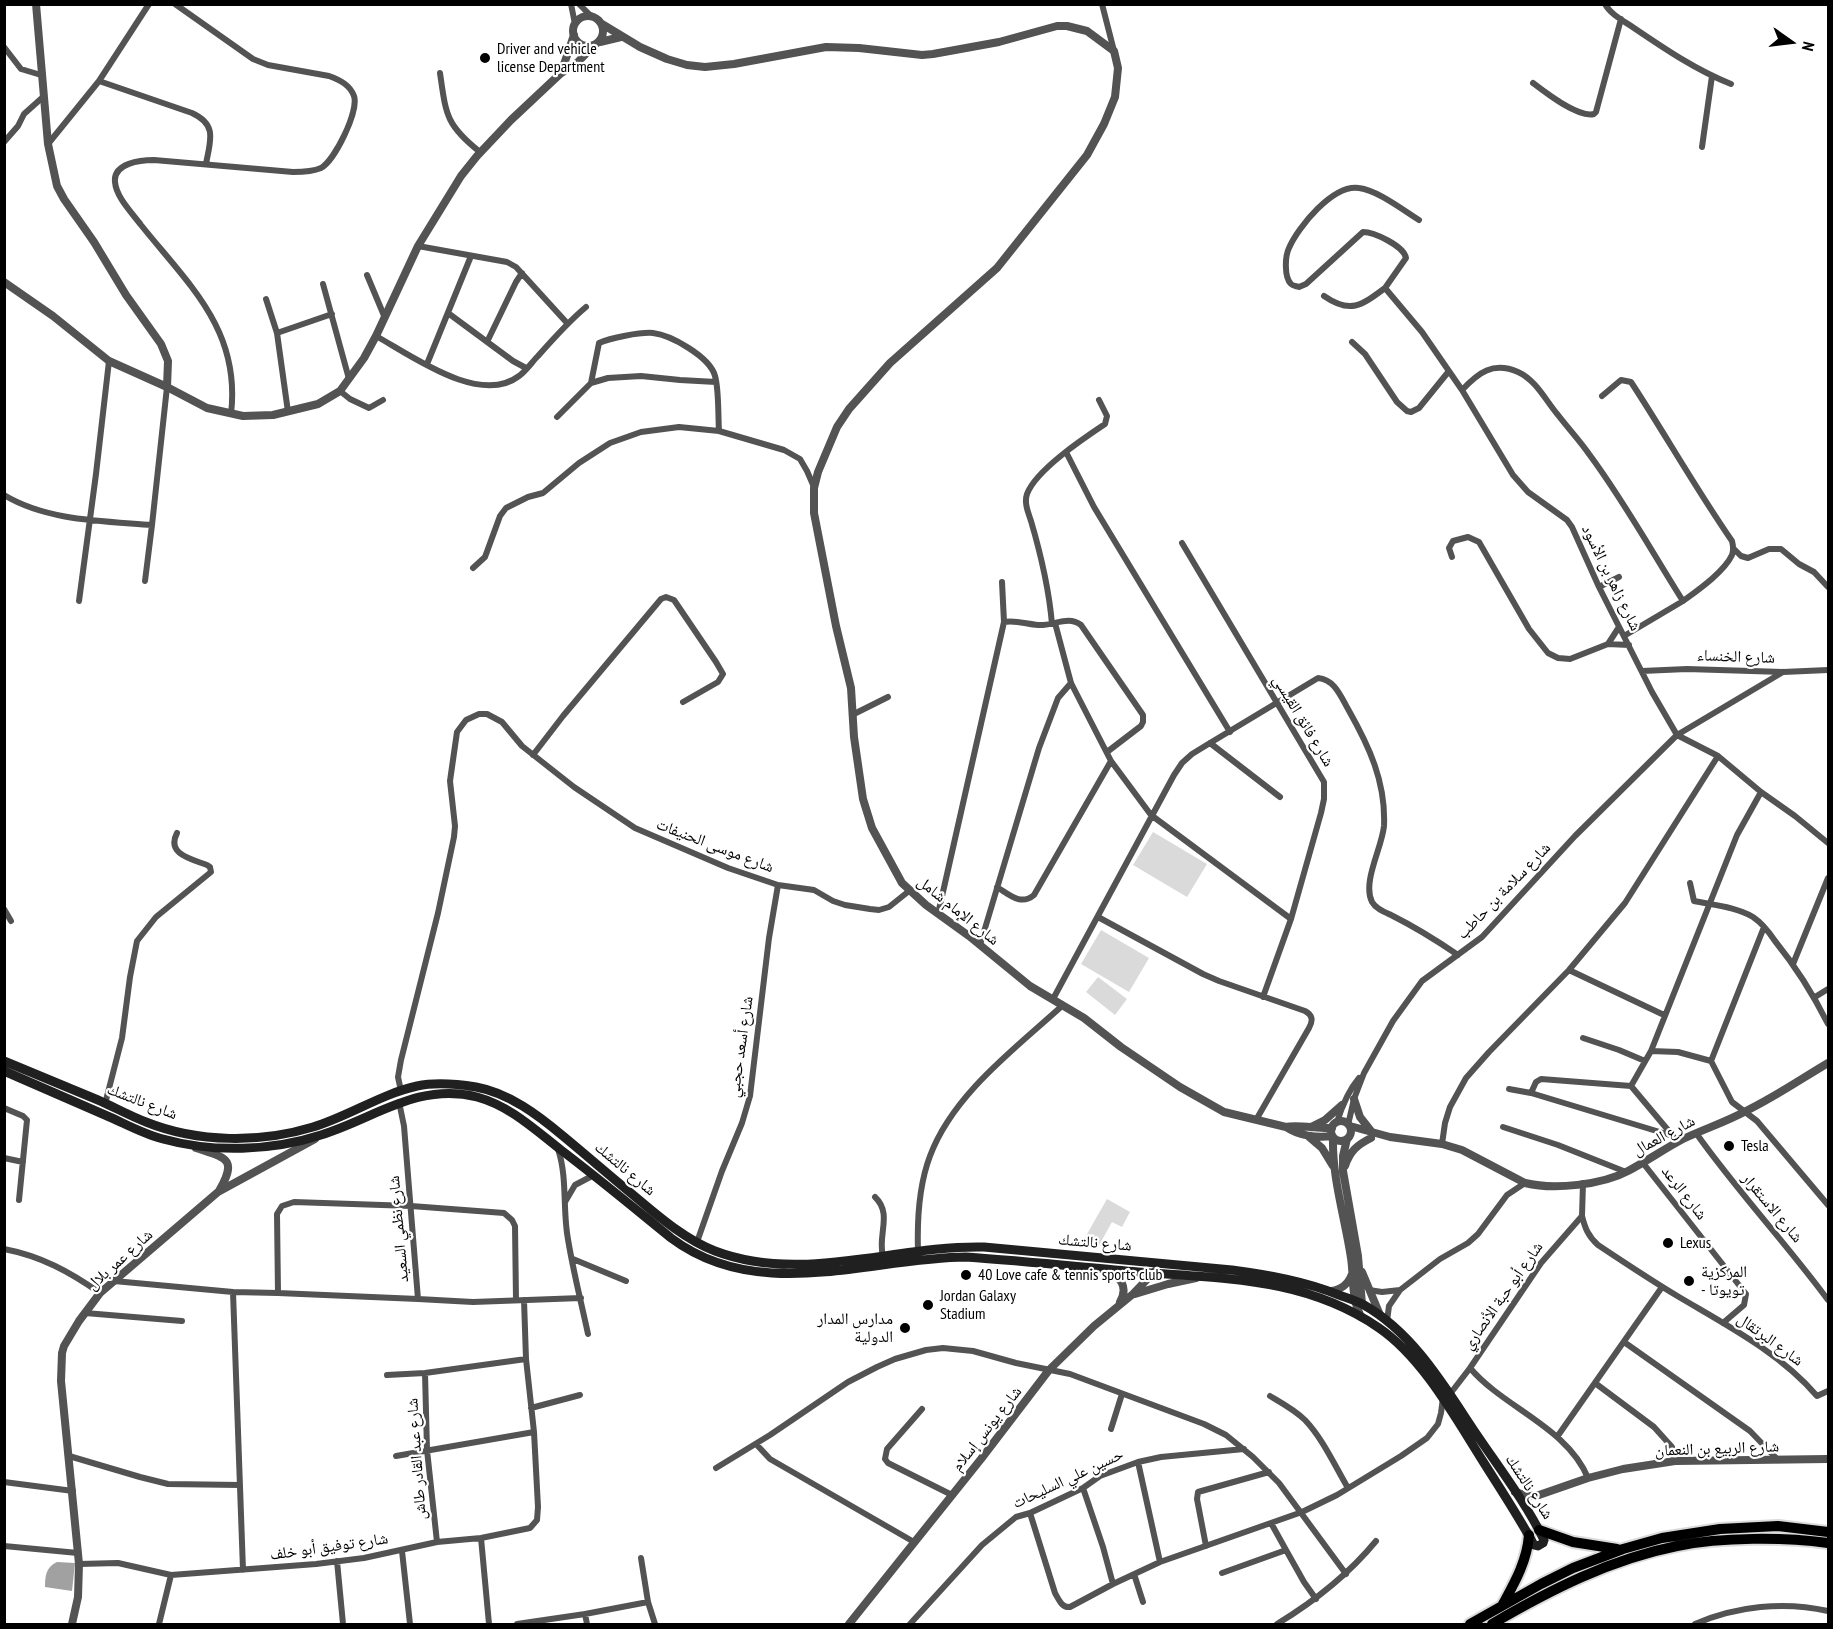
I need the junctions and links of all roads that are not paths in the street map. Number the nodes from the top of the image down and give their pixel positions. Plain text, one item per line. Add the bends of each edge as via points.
1 (36, 4) edge
2 (149, 4) edge
3 (175, 4) edge
4 (189, 4) edge
5 (571, 4) edge
6 (579, 4) edge
7 (1102, 4) edge
8 (1605, 4) edge
9 (187, 13) junction
10 (591, 16) junction
11 (1620, 19) junction
12 (575, 24) junction
13 (602, 24) junction
14 (574, 35) junction
15 (621, 37) junction
16 (597, 44) junction
17 (4, 47) edge
18 (1114, 51) junction
19 (440, 73) dead end
20 (560, 74) junction
21 (40, 75) junction
22 (1712, 76) junction
23 (99, 81) junction
24 (1533, 83) dead end
25 (1731, 84) dead end
26 (44, 97) junction
27 (4, 142) edge
28 (48, 144) junction
29 (1702, 147) dead end
30 (480, 152) junction
31 (206, 164) junction
32 (1419, 220) dead end
33 (418, 246) junction
34 (471, 256) junction
35 (522, 273) junction
36 (367, 275) dead end
37 (4, 282) edge
38 (323, 284) dead end
39 (1385, 288) junction
40 (1324, 296) dead end
41 (266, 299) dead end
42 (586, 307) dead end
43 (448, 313) junction
44 (332, 314) junction
45 (384, 318) junction
46 (567, 323) junction
47 (277, 333) junction
48 (376, 336) junction
49 (487, 342) junction
50 (1352, 342) dead end
51 (109, 361) junction
52 (427, 364) junction
53 (526, 368) junction
54 (1449, 371) junction
55 (349, 379) junction
56 (716, 382) junction
57 (591, 384) junction
58 (167, 387) junction
59 (1462, 390) junction
60 (340, 391) junction
61 (1602, 396) dead end
62 (383, 400) dead end
63 (1099, 400) dead end
64 (288, 412) junction
65 (231, 414) junction
66 (557, 417) dead end
67 (718, 431) junction
68 (1066, 452) junction
69 (814, 488) junction
70 (4, 495) edge
71 (90, 519) junction
72 (152, 525) junction
73 (1182, 543) dead end
74 (1734, 549) junction
75 (1452, 557) dead end
76 (473, 568) dead end
77 (1619, 577) dead end
78 (145, 581) dead end
79 (1002, 582) dead end
80 (1599, 587) junction
81 (1828, 588) edge
82 (79, 601) dead end
83 (1683, 601) junction
84 (1004, 622) junction
85 (1054, 624) junction
86 (1619, 627) junction
87 (1624, 636) junction
88 (1608, 644) junction
89 (1629, 645) junction
90 (1828, 670) edge
91 (1642, 671) junction
92 (1783, 672) junction
93 (1071, 682) junction
94 (888, 697) dead end
95 (682, 702) dead end
96 (1276, 703) junction
97 (852, 715) junction
98 (1230, 732) junction
99 (1677, 735) junction
100 (1210, 743) junction
101 (1107, 752) junction
102 (533, 755) junction
103 (1718, 756) junction
104 (1111, 761) junction
105 (1761, 792) junction
106 (1280, 797) dead end
107 (1151, 815) junction
108 (177, 833) dead end
109 (1828, 843) edge
110 (1828, 878) edge
111 (1690, 882) dead end
112 (778, 885) junction
113 (997, 887) junction
114 (909, 891) junction
115 (1710, 904) junction
116 (4, 909) edge
117 (938, 914) junction
118 (1098, 917) junction
119 (1291, 919) junction
120 (11, 921) dead end
121 (1764, 927) junction
122 (980, 945) junction
123 (1458, 955) junction
124 (1793, 963) junction
125 (1569, 970) junction
126 (1828, 989) edge
127 (1263, 997) junction
128 (1815, 997) junction
129 (1053, 999) junction
130 (1063, 1005) junction
131 (1665, 1016) junction
132 (1828, 1024) edge
133 (1583, 1038) dead end
134 (1651, 1051) junction
135 (4, 1061) edge
136 (1646, 1061) junction
137 (1712, 1061) junction
138 (1828, 1063) edge
139 (1828, 1069) edge
140 (4, 1071) edge
141 (1364, 1073) junction
142 (1806, 1078) junction
143 (1631, 1086) junction
144 (1509, 1089) dead end
145 (400, 1091) junction
146 (1531, 1093) junction
147 (1354, 1100) junction
148 (399, 1102) junction
149 (105, 1104) junction
150 (1342, 1105) junction
151 (4, 1108) edge
152 (1745, 1112) junction
153 (1256, 1120) junction
154 (1349, 1125) junction
155 (1503, 1127) dead end
156 (1333, 1131) junction
157 (1308, 1132) junction
158 (1696, 1133) junction
159 (322, 1135) junction
160 (1372, 1135) junction
161 (1349, 1138) junction
162 (1676, 1139) junction
163 (180, 1143) junction
164 (1442, 1144) junction
165 (557, 1147) junction
166 (4, 1158) edge
167 (23, 1162) junction
168 (1643, 1163) junction
169 (1339, 1170) junction
170 (1626, 1172) junction
171 (594, 1175) junction
172 (611, 1183) junction
173 (1525, 1183) junction
174 (1583, 1184) junction
175 (218, 1192) junction
176 (875, 1197) dead end
177 (19, 1200) dead end
178 (564, 1205) junction
179 (1828, 1205) edge
180 (411, 1206) junction
181 (1582, 1216) junction
182 (696, 1242) junction
183 (4, 1249) edge
184 (918, 1251) junction
185 (883, 1256) junction
186 (573, 1259) junction
187 (1358, 1263) junction
188 (1161, 1264) junction
189 (1104, 1269) junction
190 (1153, 1273) junction
191 (1352, 1273) junction
192 (1205, 1276) junction
193 (114, 1281) junction
194 (626, 1281) dead end
195 (1662, 1287) junction
196 (1328, 1290) junction
197 (1369, 1290) junction
198 (1400, 1290) junction
199 (232, 1292) junction
200 (100, 1293) junction
201 (278, 1293) junction
202 (1133, 1294) junction
203 (581, 1298) junction
204 (417, 1299) junction
205 (516, 1300) junction
206 (524, 1300) junction
207 (1828, 1300) edge
208 (1115, 1308) junction
209 (1357, 1308) junction
210 (85, 1313) junction
211 (1383, 1318) junction
212 (182, 1321) dead end
213 (1723, 1323) junction
214 (588, 1334) dead end
215 (1624, 1342) junction
216 (526, 1359) junction
217 (1470, 1368) junction
218 (1049, 1370) junction
219 (425, 1373) junction
220 (387, 1376) dead end
221 (1595, 1383) junction
222 (1828, 1391) edge
223 (1122, 1394) junction
224 (580, 1395) dead end
225 (1270, 1396) dead end
226 (1446, 1396) junction
227 (531, 1408) junction
228 (922, 1409) dead end
229 (1111, 1429) dead end
230 (534, 1432) junction
231 (1557, 1437) junction
232 (756, 1444) junction
233 (1245, 1449) junction
234 (427, 1450) junction
235 (69, 1456) junction
236 (396, 1456) dead end
237 (1778, 1460) junction
238 (1828, 1460) edge
239 (1675, 1461) junction
240 (1138, 1462) junction
241 (716, 1468) dead end
242 (1269, 1472) junction
243 (1588, 1478) junction
244 (4, 1482) edge
245 (240, 1485) junction
246 (1083, 1488) junction
247 (1348, 1488) junction
248 (73, 1491) junction
249 (1515, 1492) junction
250 (952, 1494) junction
251 (1539, 1495) junction
252 (1302, 1512) junction
253 (1030, 1513) junction
254 (1530, 1515) junction
255 (1271, 1523) junction
256 (1534, 1532) junction
257 (1828, 1532) edge
258 (481, 1538) junction
259 (1376, 1541) dead end
260 (437, 1542) junction
261 (914, 1542) junction
262 (1828, 1543) edge
263 (4, 1546) edge
264 (1206, 1546) junction
265 (1623, 1549) junction
266 (1286, 1550) junction
267 (402, 1551) junction
268 (78, 1553) junction
269 (640, 1558) dead end
270 (337, 1561) junction
271 (1160, 1562) junction
272 (79, 1564) junction
273 (243, 1570) junction
274 (1222, 1573) dead end
275 (1134, 1574) junction
276 (1346, 1574) junction
277 (171, 1575) junction
278 (1113, 1584) junction
279 (1316, 1599) junction
280 (648, 1602) junction
281 (1143, 1602) dead end
282 (1503, 1605) junction
283 (1828, 1611) edge
284 (585, 1614) junction
285 (72, 1624) edge
286 (160, 1624) edge
287 (343, 1624) edge
288 (410, 1624) edge
289 (489, 1624) edge
290 (517, 1624) edge
291 (586, 1624) edge
292 (655, 1624) edge
293 (849, 1624) edge
294 (910, 1624) edge
295 (1277, 1624) edge
296 (1470, 1624) edge
297 (1492, 1624) edge
298 (1695, 1624) edge

1 - 21 street
2 - 23 street
3 - 9 street
4 - 9 street
5 - 12 street
6 - 10 street
7 - 18 street
8 - 11 street
9 - 31 street via 253,59 337,79 349,87 355,101 343,137 333,156 320,168 293,172
10 - 12 street
10 - 13 street
11 - 22 street
11 - 24 street via 1594,114 1588,116 1576,110
12 - 14 street
13 - 15 street
13 - 16 street via 603,33
14 - 16 street via 586,46
14 - 20 street
15 - 16 street
15 - 18 street via 675,62 705,67 826,47 933,54 1067,26 1087,31
16 - 20 street
17 - 21 street via 21,69
18 - 69 street, شارع الإمام شامل via 1118,68 1115,97 1087,155 997,268 890,363 849,409 837,426
19 - 30 street via 450,122
20 - 30 street
21 - 26 street
22 - 25 street
22 - 29 street
23 - 28 street
23 - 31 street via 201,117 211,135
26 - 27 street via 24,114
26 - 28 street
28 - 58 street via 60,194 165,352
30 - 33 street
31 - 65 street via 147,160 120,168 115,182 127,207 206,307 222,336 229,364
32 - 39 street via 1371,191 1345,189 1331,196 1310,218 1288,249 1288,280 1299,288 1361,233 1372,233 1406,255
33 - 34 street
33 - 45 street
34 - 35 street via 507,262
34 - 43 street
35 - 46 street
35 - 49 street
36 - 45 street
37 - 51 street
38 - 44 street
39 - 40 street via 1351,306 1340,306
39 - 54 street, شارع زاهر بن الأسود
41 - 47 street
42 - 46 street
43 - 49 street
43 - 52 street
44 - 47 street
44 - 55 street
45 - 48 street
46 - 53 street
47 - 64 street
48 - 52 street
48 - 55 street
49 - 53 street
50 - 54 street via 1369,359 1401,407 1409,412 1419,408
51 - 58 street
51 - 71 street
52 - 53 street via 456,380 486,386 505,383
54 - 59 street, شارع زاهر بن الأسود
55 - 60 street
56 - 57 street via 641,375
56 - 57 street via 715,374 702,357 663,335 651,333 598,343
56 - 67 street
57 - 66 street
58 - 65 street via 200,406
58 - 72 street
59 - 80 street, شارع زاهر بن الأسود via 1513,475 1528,492 1569,523
59 - 83 street via 1485,370 1501,368 1520,373 1533,384 1619,497
60 - 62 street via 369,408
60 - 64 street via 318,404
61 - 74 street via 1621,380 1631,382 1732,540
63 - 68 street via 1107,416 1105,424
64 - 65 street
67 - 69 street via 784,450 800,459
67 - 76 street via 679,427 641,432 610,443 543,493 506,508 485,557
68 - 85 street via 1030,488 1026,501
68 - 98 street via 1094,507
69 - 97 street, شارع الإمام شامل via 814,513 851,688
70 - 71 street via 43,511
71 - 72 street
71 - 82 street
72 - 78 street
73 - 96 street, شارع فائق القيسي
74 - 81 street via 1750,558 1769,549 1781,549 1814,572
74 - 83 street via 1716,573
75 - 88 street via 1449,548 1453,541 1468,537 1479,542 1529,629 1552,656 1570,659
77 - 80 street
79 - 84 street
80 - 86 street, شارع زاهر بن الأسود
83 - 87 street
84 - 85 street
84 - 117 street
85 - 93 street
85 - 101 street via 1072,620 1082,625 1142,712 1140,726
86 - 87 street, شارع زاهر بن الأسود
86 - 88 street
87 - 89 street, شارع زاهر بن الأسود
88 - 89 street
89 - 91 street, شارع زاهر بن الأسود
90 - 92 street, شارع الخنساء
91 - 92 street, شارع الخنساء
91 - 99 street, شارع زاهر بن الأسود
92 - 99 street, شارع سلامة بن حاطب
93 - 101 street
93 - 113 street via 1049,718
94 - 97 street
95 - 102 street via 718,682 723,674 674,600 666,597
96 - 98 street
96 - 119 street, شارع فائق القيسي via 1322,777 1324,789
96 - 123 street via 1318,678 1335,686 1374,759 1382,789 1384,828 1369,889 1371,901 1378,909 1422,930
97 - 114 street, شارع الإمام شامل via 867,814
98 - 100 street
99 - 103 street
99 - 123 street, شارع سلامة بن حاطب via 1575,836 1482,937
100 - 106 street
100 - 107 street via 1182,763
101 - 104 street
102 - 112 street, شارع موسى الحنيفات via 634,828
102 - 145 street, شارع موسى الحنيفات via 492,715 472,717 457,732 450,781 454,837 401,1060
103 - 105 street
103 - 125 street via 1625,903
104 - 107 street
104 - 113 street via 1034,895 1019,900
105 - 109 street
105 - 115 street via 1737,835
107 - 118 street
107 - 119 street
108 - 149 street via 174,847 207,865 212,872 156,917 137,941 122,1038
110 - 124 street
111 - 115 street via 1694,901
112 - 114 street, شارع موسى الحنيفات via 814,890 845,905 879,910 894,905
112 - 182 street, شارع أسعد حجبي via 750,1096
113 - 122 street
114 - 117 street, شارع الإمام شامل
115 - 121 street via 1745,913
115 - 131 street
116 - 120 street
117 - 122 street, شارع الإمام شامل
118 - 127 street via 1203,974
118 - 129 street
119 - 127 street, شارع فائق القيسي
121 - 124 street
121 - 137 street
122 - 129 street, شارع الإمام شامل via 1030,986
123 - 141 street, شارع سلامة بن حاطب via 1422,981 1393,1021
124 - 128 street
125 - 131 street
125 - 164 street via 1466,1078 1450,1107
126 - 128 street
127 - 153 street via 1308,1012 1312,1021
128 - 132 street
129 - 130 street, شارع الإمام شامل
130 - 153 street, شارع الإمام شامل via 1147,1066 1215,1108
130 - 184 street via 977,1085 942,1132 922,1186
131 - 134 street
133 - 136 street
134 - 136 street
134 - 137 street via 1678,1052
135 - 149 main road, شارع نالتشك
136 - 143 street
137 - 152 street via 1729,1098
138 - 142 street, شارع العمال
139 - 142 street, شارع العمال
140 - 163 main road, شارع نالتشك via 134,1129
141 - 147 street, شارع سلامة بن حاطب
141 - 150 street, شارع سلامة بن حاطب
142 - 152 street, شارع العمال
143 - 146 street via 1541,1079
143 - 162 street
144 - 146 street
145 - 149 main road, شارع نالتشك via 315,1127 244,1138 175,1131
145 - 172 main road, شارع نالتشك via 446,1084 492,1091 542,1119
146 - 162 street
147 - 154 street, شارع سلامة بن حاطب
147 - 160 street
148 - 159 main road, شارع نالتشك
148 - 165 main road, شارع نالتشك via 460,1094 491,1101 514,1113
148 - 180 street, شارع نظمي السعيد
150 - 156 street, شارع سلامة بن حاطب
150 - 157 street
151 - 167 street via 27,1120
152 - 158 street, شارع العمال
152 - 179 street
153 - 157 street, شارع الإمام شامل
154 - 156 street via 1343,1122
154 - 160 street
154 - 161 street, شارع سلامة بن حاطب
155 - 170 street
156 - 157 street, شارع الإمام شامل
156 - 161 street via 1340,1142
156 - 169 street, شارع سلامة بن حاطب
157 - 169 street
158 - 162 street, شارع العمال
158 - 207 street, شارع الاستقرار
159 - 163 main road, شارع نالتشك via 276,1145 213,1147
159 - 175 street, شارع عمر بلال
160 - 161 street
160 - 164 street
160 - 169 street via 1352,1150
161 - 169 street, شارع سلامة بن حاطب
162 - 168 street, شارع العمال
163 - 175 street via 225,1159 229,1170
164 - 173 street via 1479,1158
165 - 171 main road, شارع نالتشك
165 - 178 street via 564,1178
166 - 167 street
167 - 177 street
168 - 170 street, شارع العمال
168 - 213 street, شارع الرعد via 1746,1294 1744,1305
169 - 187 street, شارع سلامة بن حاطب
169 - 191 street, شارع سلامة بن حاطب
170 - 174 street, شارع العمال
171 - 172 main road, شارع نالتشك
171 - 178 street via 573,1187
172 - 182 main road, شارع نالتشك
172 - 189 main road, شارع نالتشك via 691,1252 753,1271 786,1275 833,1272 943,1257
173 - 174 street, شارع العمال
173 - 198 street via 1508,1195 1468,1243
174 - 181 street
175 - 193 street, شارع عمر بلال
176 - 185 street via 884,1214
178 - 186 street
180 - 201 street via 294,1202 282,1206 276,1219
180 - 204 street, شارع نظمي السعيد
180 - 205 street via 491,1211 508,1216 514,1226
181 - 195 street via 1590,1238
181 - 217 street, شارع أبو حبة الأنصاري via 1541,1263
182 - 185 main road, شارع نالتشك via 729,1256 765,1263
183 - 200 street via 57,1266
184 - 185 main road, شارع نالتشك
184 - 188 main road, شارع نالتشك via 984,1246
186 - 194 street
186 - 203 street
187 - 197 street
187 - 209 street, شارع سلامة بن حاطب
188 - 190 street, شارع يونس إسلام
188 - 196 main road, شارع نالتشك via 1270,1275
189 - 190 main road, شارع نالتشك
189 - 208 street via 1118,1277 1124,1287
190 - 192 main road, شارع نالتشك
190 - 202 street, شارع يونس إسلام
191 - 196 street via 1344,1287
191 - 209 street, شارع سلامة بن حاطب
192 - 202 street
192 - 209 main road, شارع نالتشك via 1275,1285
193 - 199 street
193 - 200 street, شارع عمر بلال
195 - 213 street
195 - 215 street
196 - 209 main road, شارع نالتشك
197 - 198 street
197 - 211 street
198 - 211 street
199 - 201 street
199 - 245 street
200 - 210 street, شارع عمر بلال
201 - 204 street
202 - 208 street, شارع يونس إسلام
203 - 206 street, شارع نظمي السعيد
203 - 214 street
204 - 205 street, شارع نظمي السعيد
205 - 206 street, شارع نظمي السعيد
206 - 216 street
208 - 218 street, شارع يونس إسلام
209 - 211 main road, شارع نالتشك
209 - 226 main road, شارع نالتشك via 1395,1341
210 - 212 street
210 - 235 street, شارع عمر بلال via 62,1353
211 - 226 main road, شارع نالتشك via 1424,1358
213 - 222 street, شارع البرتقال via 1780,1361 1817,1396
215 - 221 street
215 - 237 street via 1750,1431
216 - 219 street
216 - 227 street
217 - 226 street, شارع أبو حبة الأنصاري
217 - 231 street via 1485,1384
218 - 223 street
218 - 232 street via 974,1351 926,1350 895,1359 848,1382
218 - 250 street, شارع يونس إسلام
219 - 220 street
219 - 234 street, شارع عبد القادر طاش
221 - 231 street
221 - 239 street via 1654,1427 1672,1447
223 - 229 street
223 - 233 street via 1204,1424
224 - 227 street
225 - 247 street via 1306,1421
226 - 247 street via 1438,1424 1427,1438
226 - 249 main road, شارع نالتشك
226 - 256 main road, شارع نالتشك
227 - 230 street
228 - 250 street via 887,1449 885,1459
230 - 234 street
230 - 258 street, شارع توفيق أبو خلف via 537,1520 526,1530
231 - 243 street
232 - 241 street
232 - 261 street via 770,1459
233 - 240 street, حسين علي السليحات
233 - 242 street
234 - 236 street
234 - 260 street, شارع عبد القادر طاش
235 - 245 street via 168,1484
235 - 248 street, شارع عمر بلال
237 - 238 street, شارع الربيع بن النعمان
237 - 239 street, شارع الربيع بن النعمان
239 - 243 street, شارع الربيع بن النعمان
240 - 246 street, حسين علي السليحات via 1100,1476
240 - 271 street
242 - 252 street
242 - 264 street via 1198,1492
243 - 251 street, شارع الربيع بن النعمان
244 - 248 street
245 - 273 street
246 - 253 street, حسين علي السليحات
246 - 278 street
247 - 252 street
248 - 268 street, شارع عمر بلال
249 - 251 street, شارع الربيع بن النعمان
249 - 254 main road, شارع نالتشك
250 - 261 street, شارع يونس إسلام
251 - 254 street via 1530,1507
252 - 255 street
252 - 276 street
253 - 278 street via 1063,1605 1074,1606
253 - 294 street, حسين علي السليحات via 1016,1517 982,1545
254 - 256 main road, شارع نالتشك
255 - 264 street
255 - 266 street
256 - 265 highway via 1580,1544
256 - 282 highway
257 - 265 highway via 1778,1526 1720,1529
258 - 260 street, شارع توفيق أبو خلف
258 - 289 street
259 - 276 street
260 - 267 street, شارع توفيق أبو خلف
261 - 293 street, شارع يونس إسلام
262 - 297 highway via 1771,1539 1677,1546 1587,1575
263 - 268 street
264 - 271 street
265 - 282 highway via 1573,1568
266 - 274 street
266 - 279 street
267 - 270 street, شارع توفيق أبو خلف
267 - 288 street
268 - 272 street, شارع عمر بلال
269 - 280 street
270 - 273 street, شارع توفيق أبو خلف
270 - 287 street
271 - 275 street
272 - 277 street, شارع توفيق أبو خلف via 118,1563
272 - 285 street, شارع عمر بلال
273 - 277 street, شارع توفيق أبو خلف
275 - 278 street
275 - 281 street
276 - 279 street
277 - 286 street
279 - 295 street
280 - 284 street
280 - 292 street
282 - 296 highway
283 - 298 street via 1802,1606 1758,1608
284 - 290 street
284 - 291 street

